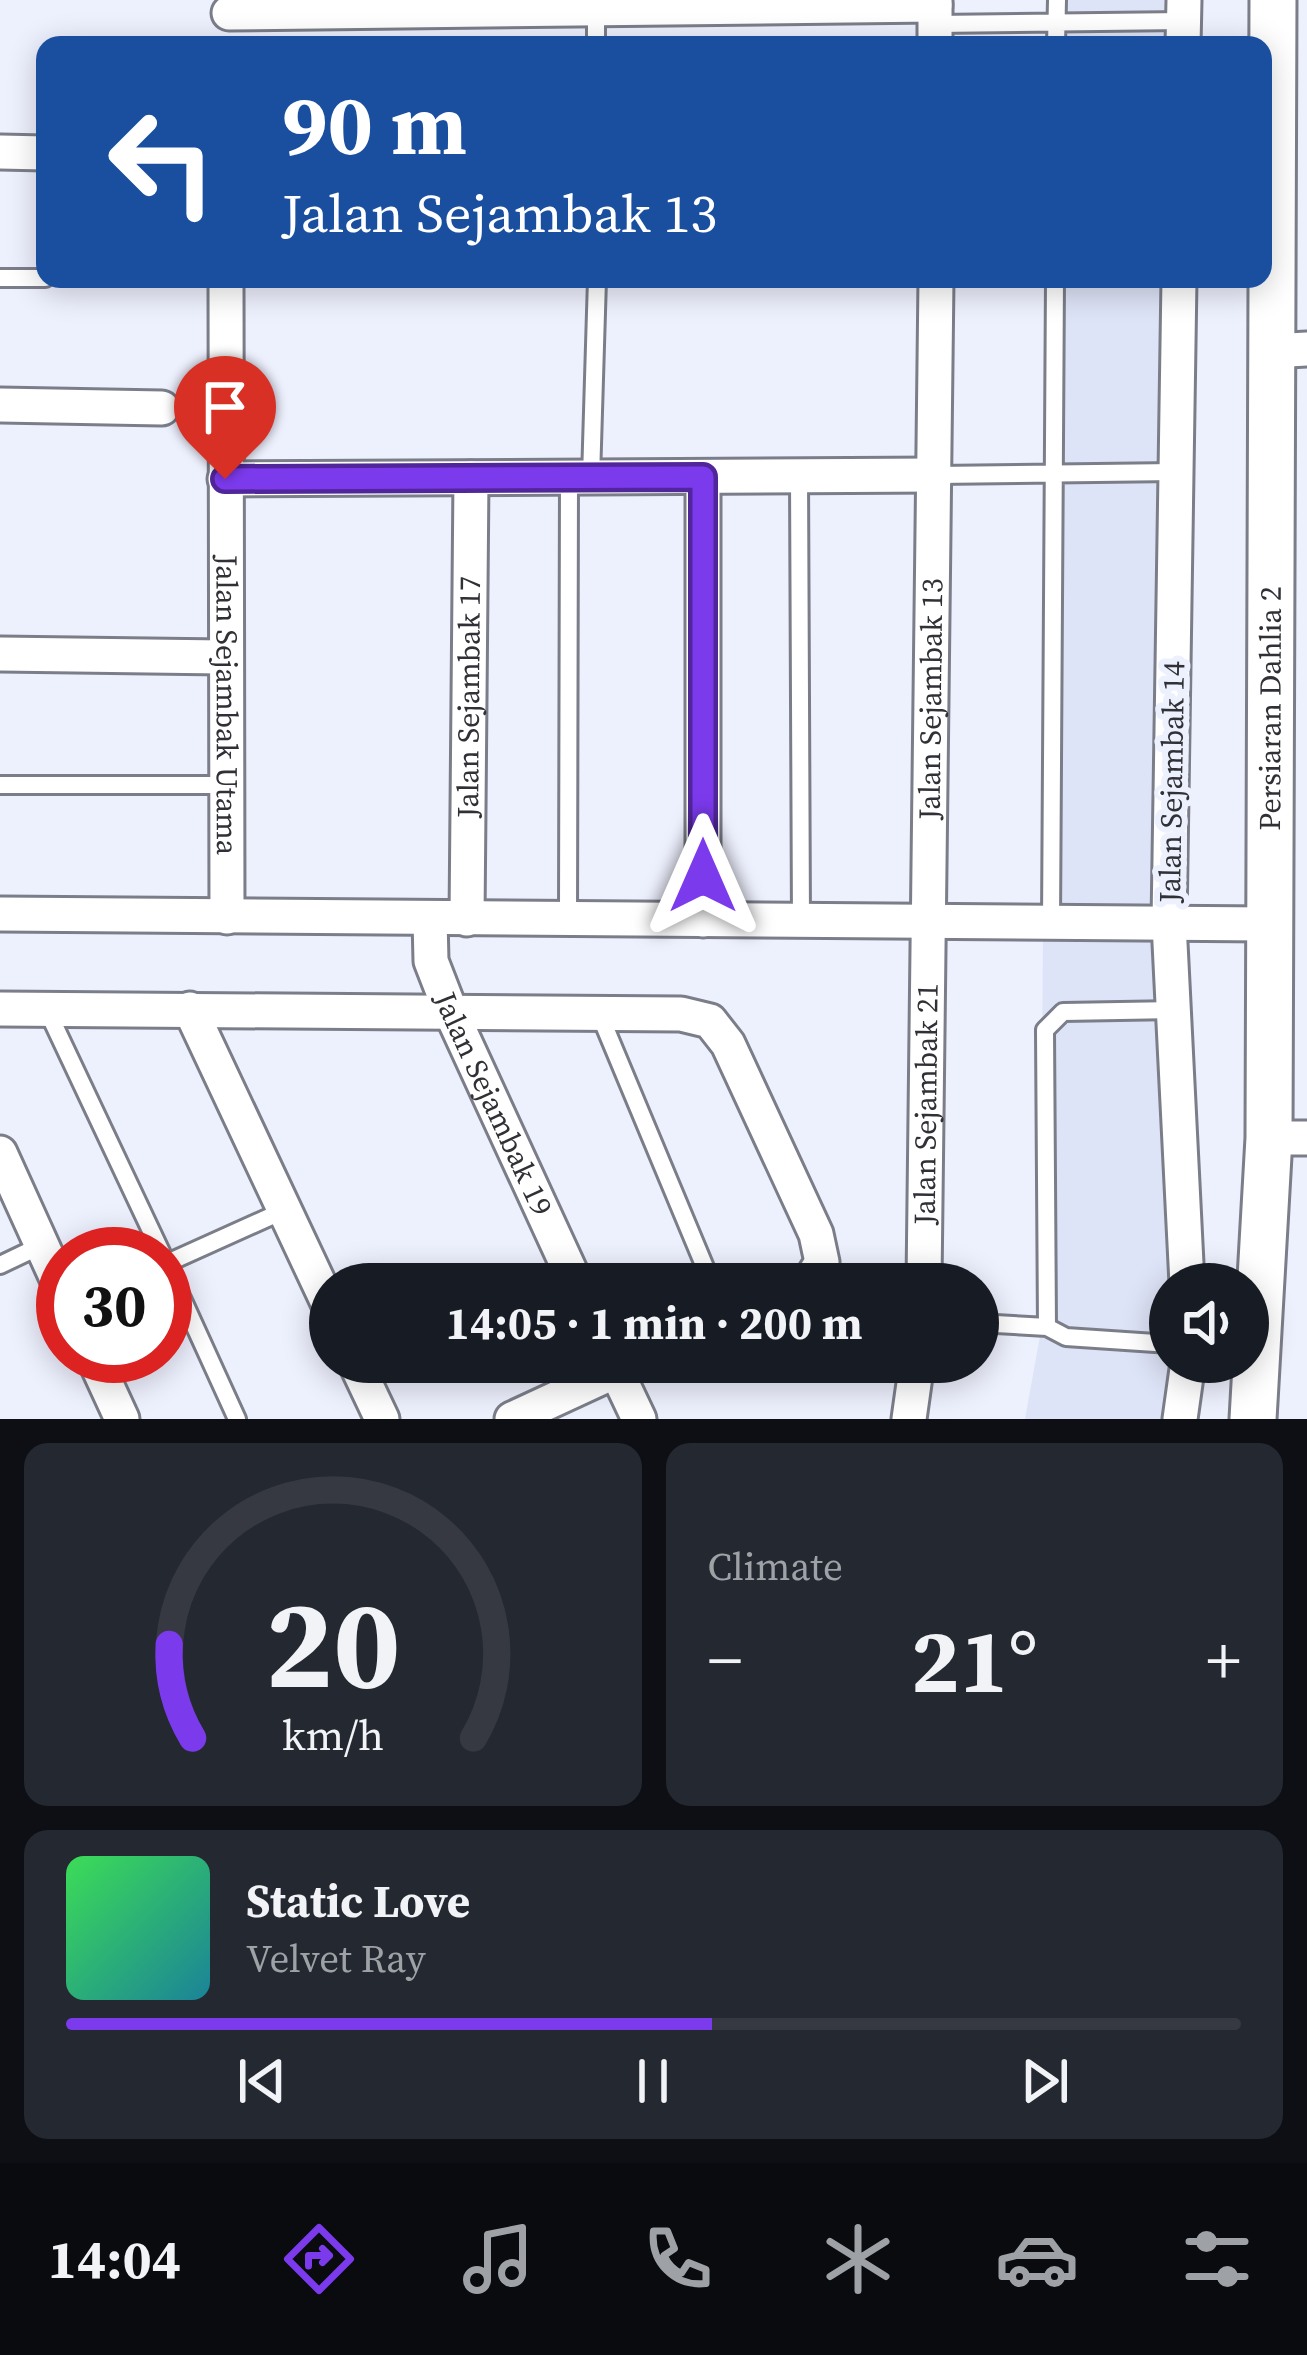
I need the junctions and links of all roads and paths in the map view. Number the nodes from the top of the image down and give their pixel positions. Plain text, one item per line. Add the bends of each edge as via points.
1 (1057, 0) edge
2 (1273, 0) edge
3 (596, 3) edge
4 (935, 18) edge
5 (229, 20) edge
6 (1184, 22) edge
7 (1057, 23) junction
8 (596, 36) edge
9 (1056, 36) edge
10 (1272, 41) edge
11 (0, 152) edge
12 (36, 153) edge
13 (1272, 269) edge
14 (0, 278) edge
15 (36, 278) edge
16 (226, 288) edge
17 (596, 288) edge
18 (936, 288) edge
19 (1055, 288) edge
20 (1180, 288) edge
21 (1289, 350) edge
22 (0, 405) edge
23 (162, 408) dead end
24 (1176, 472) junction
25 (1054, 474) junction
26 (799, 476) junction
27 (936, 476) junction
28 (703, 477) junction
29 (471, 478) junction
30 (580, 478) junction
31 (225, 479) junction
32 (0, 654) edge
33 (223, 657) junction
34 (0, 785) edge
35 (225, 785) junction
36 (0, 914) edge
37 (568, 916) junction
38 (227, 917) junction
39 (430, 919) junction
40 (466, 919) junction
41 (703, 920) junction
42 (801, 921) junction
43 (932, 923) junction
44 (1051, 923) junction
45 (1169, 923) junction
46 (1267, 924) junction
47 (0, 1009) edge
48 (190, 1009) junction
49 (47, 1010) junction
50 (450, 1010) junction
51 (1175, 1010) junction
52 (599, 1013) junction
53 (1288, 1138) edge
54 (0, 1153) edge
55 (285, 1210) junction
56 (148, 1227) edge
57 (36, 1232) edge
58 (36, 1248) edge
59 (192, 1249) edge
60 (310, 1263) edge
61 (566, 1263) edge
62 (703, 1263) edge
63 (815, 1263) edge
64 (924, 1263) edge
65 (1186, 1263) edge
66 (0, 1264) edge
67 (192, 1322) edge
68 (999, 1324) edge
69 (1047, 1327) junction
70 (1149, 1343) edge
71 (105, 1383) edge
72 (365, 1383) edge
73 (585, 1383) edge
74 (627, 1383) edge
75 (914, 1383) edge
76 (1185, 1383) edge
77 (122, 1419) edge
78 (237, 1419) edge
79 (382, 1419) edge
80 (512, 1419) edge
81 (639, 1419) edge
82 (909, 1419) edge
83 (1180, 1419) edge
84 (1253, 1419) edge

1 - 7 lane
2 - 10 street, Persiaran Dahlia 2
3 - 4 street
3 - 5 street
3 - 8 lane
4 - 7 lane
6 - 7 lane
7 - 9 lane
11 - 12 street
13 - 21 street, Persiaran Dahlia 2
14 - 15 lane
16 - 31 street, Jalan Sejambak Utama
17 - 30 lane
18 - 27 street, Jalan Sejambak 13
19 - 25 lane
20 - 24 street, Jalan Sejambak 14
21 - 46 street, Persiaran Dahlia 2
22 - 23 street
24 - 25 lane
24 - 45 street, Jalan Sejambak 14
25 - 27 lane
25 - 44 lane
26 - 27 street
26 - 28 street
26 - 42 lane
27 - 43 street, Jalan Sejambak 13
28 - 30 street
28 - 41 street
29 - 30 street
29 - 31 street
29 - 40 street, Jalan Sejambak 17
30 - 37 lane
31 - 33 street, Jalan Sejambak Utama
32 - 33 street
33 - 35 street, Jalan Sejambak Utama
34 - 35 lane
35 - 38 street, Jalan Sejambak Utama
36 - 38 street
37 - 40 street
37 - 41 street
38 - 39 street
39 - 40 street
39 - 50 street, Jalan Sejambak 19 via 431,961
41 - 42 street
42 - 43 street
43 - 44 street
43 - 64 street, Jalan Sejambak 21
44 - 45 street
45 - 46 street
45 - 51 street, Jalan Sejambak 14
46 - 53 street, Persiaran Dahlia 2
47 - 49 street
48 - 49 street
48 - 50 street
48 - 55 street
49 - 56 lane
50 - 52 street
50 - 61 street, Jalan Sejambak 19
51 - 65 street, Jalan Sejambak 14
51 - 69 lane via 1064,1012 1045,1030
52 - 62 lane
52 - 63 street via 710,1021 816,1234
53 - 84 street, Persiaran Dahlia 2
54 - 57 street
55 - 59 lane
55 - 60 street
58 - 66 lane
67 - 78 lane
68 - 69 lane
69 - 70 lane via 1066,1337
71 - 77 street
72 - 79 street
73 - 80 street
74 - 81 street
75 - 82 street
76 - 83 street

